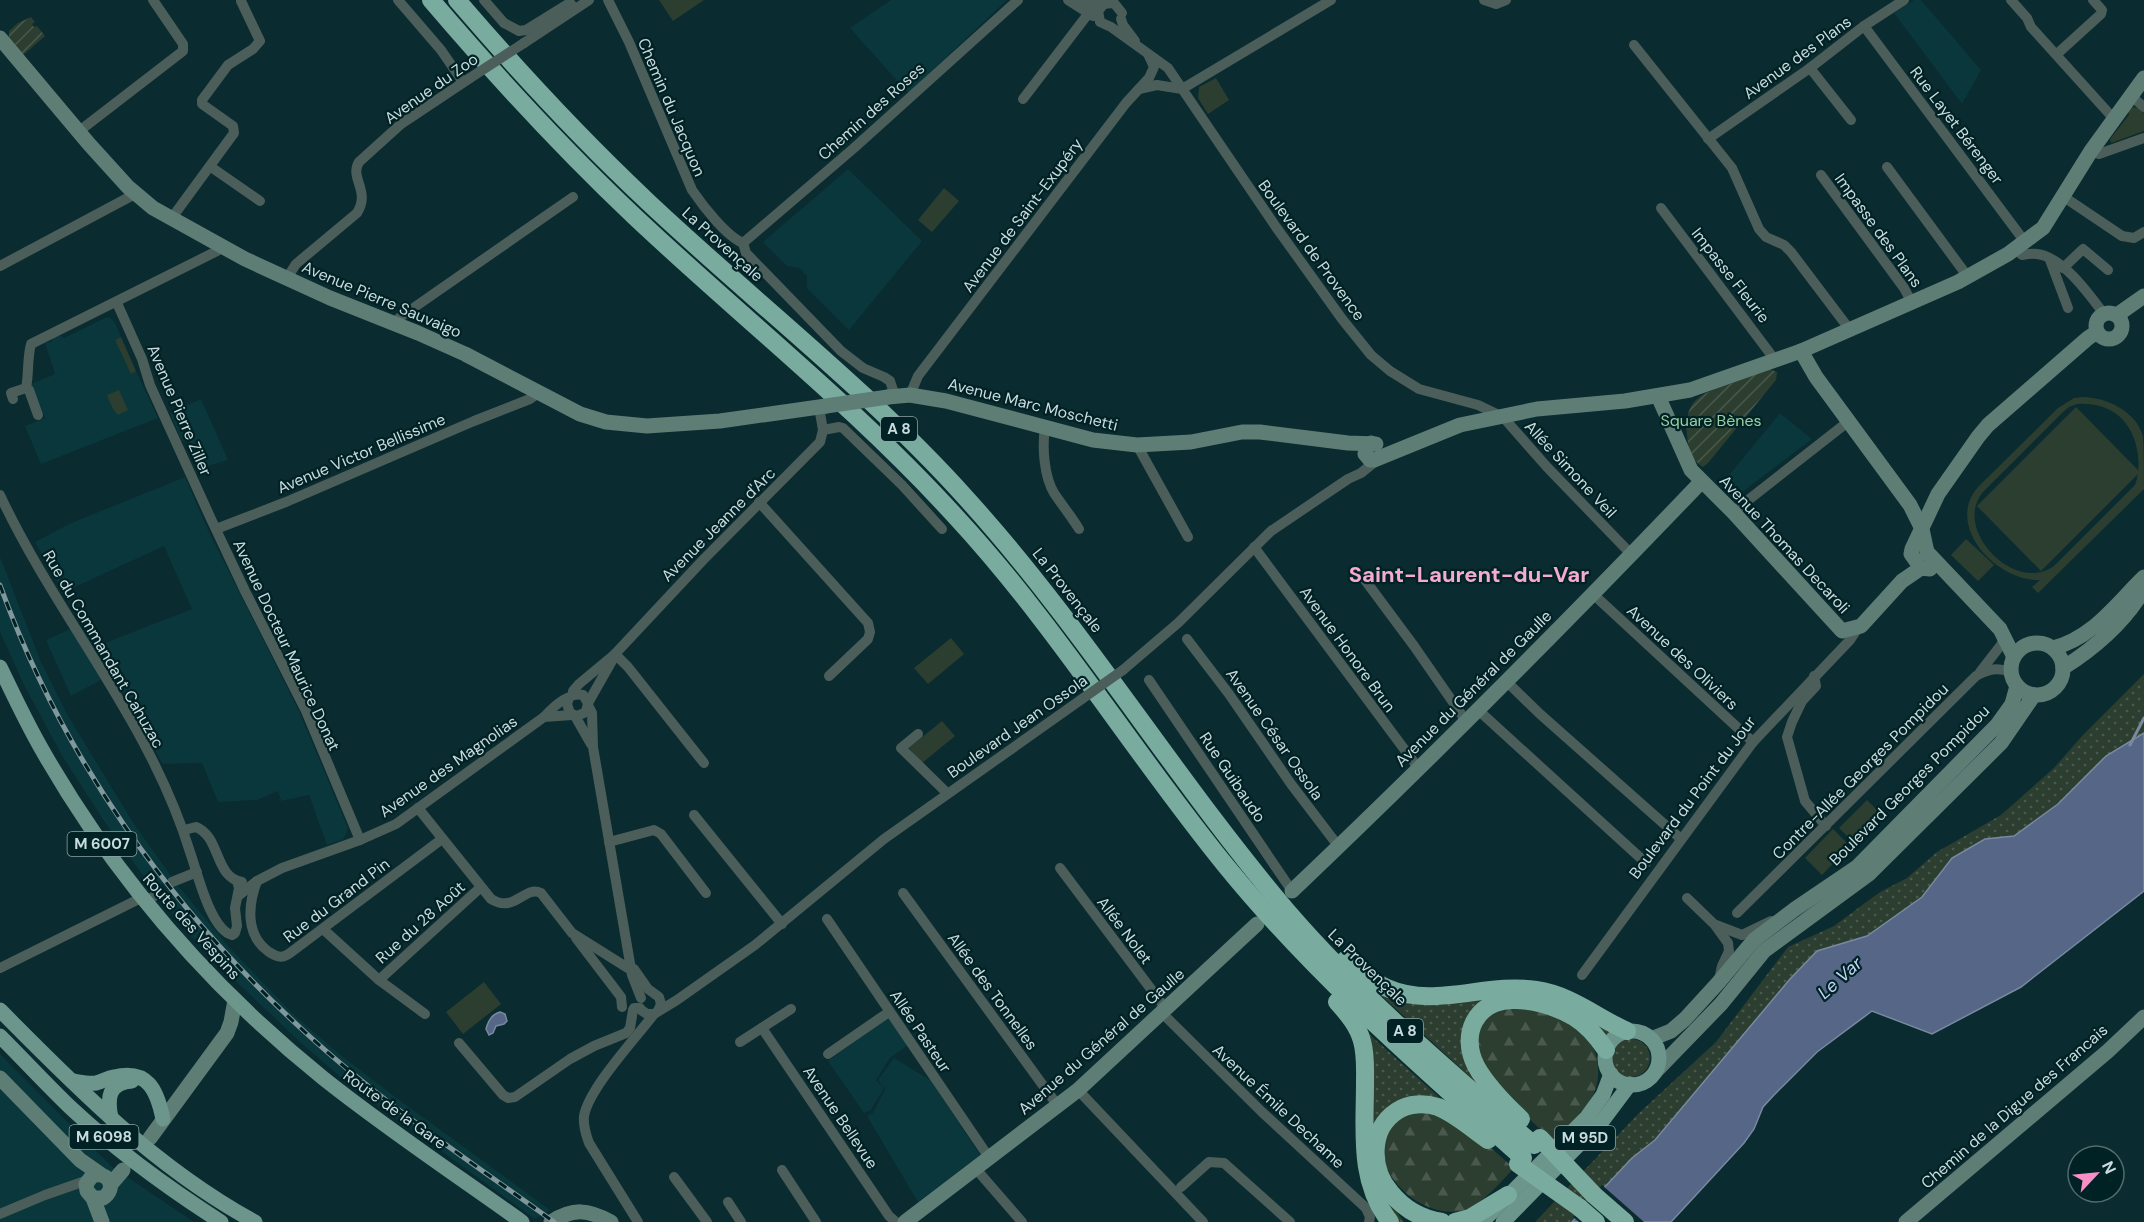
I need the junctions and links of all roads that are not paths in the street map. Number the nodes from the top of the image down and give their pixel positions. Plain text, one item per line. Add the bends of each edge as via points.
1 (153, 0) edge
2 (398, 0) edge
3 (431, 0) edge
4 (457, 0) edge
5 (484, 0) edge
6 (589, 0) edge
7 (608, 0) edge
8 (1018, 0) edge
9 (1068, 0) edge
10 (1079, 0) edge
11 (1122, 0) edge
12 (1331, 0) edge
13 (1484, 0) edge
14 (1506, 0) edge
15 (1904, 0) edge
16 (2011, 0) edge
17 (2093, 0) edge
18 (241, 1) edge
19 (1108, 2) edge
20 (575, 9) junction
21 (1093, 16) junction
22 (1122, 16) junction
23 (1864, 26) junction
24 (1111, 27) junction
25 (0, 38) edge
26 (1634, 45) dead end
27 (1138, 46) junction
28 (1148, 54) junction
29 (2057, 54) junction
30 (1810, 68) junction
31 (2144, 78) edge
32 (467, 80) junction
33 (1139, 89) junction
34 (1182, 89) junction
35 (2131, 96) junction
36 (1023, 99) dead end
37 (2144, 107) edge
38 (2114, 119) junction
39 (1851, 120) dead end
40 (78, 132) junction
41 (2144, 138) edge
42 (1708, 139) junction
43 (2091, 152) junction
44 (211, 166) junction
45 (1887, 167) dead end
46 (1821, 175) dead end
47 (135, 194) junction
48 (573, 197) dead end
49 (2064, 197) junction
50 (260, 201) dead end
51 (1661, 208) dead end
52 (171, 219) junction
53 (2144, 232) edge
54 (743, 243) junction
55 (2021, 245) junction
56 (222, 247) junction
57 (2050, 259) junction
58 (0, 266) edge
59 (2063, 268) junction
60 (2108, 270) dead end
61 (1968, 277) junction
62 (286, 278) junction
63 (2144, 296) edge
64 (1912, 303) junction
65 (114, 304) junction
66 (2068, 308) dead end
67 (2110, 314) junction
68 (396, 324) junction
69 (1850, 330) junction
70 (2097, 332) junction
71 (1801, 351) junction
72 (1775, 360) junction
73 (26, 388) junction
74 (532, 390) junction
75 (898, 396) junction
76 (1658, 396) junction
77 (13, 399) dead end
78 (823, 407) junction
79 (1486, 409) junction
80 (1537, 409) junction
81 (38, 415) dead end
82 (1503, 417) junction
83 (1849, 421) junction
84 (1473, 423) junction
85 (1045, 428) junction
86 (823, 430) junction
87 (1137, 445) junction
88 (1373, 453) junction
89 (1701, 482) junction
90 (0, 495) edge
91 (759, 502) junction
92 (1910, 506) junction
93 (1932, 506) junction
94 (1733, 512) junction
95 (216, 529) junction
96 (942, 529) dead end
97 (1079, 529) dead end
98 (1922, 529) junction
99 (1188, 537) dead end
100 (1254, 547) junction
101 (1919, 552) junction
102 (1631, 554) junction
103 (1920, 568) junction
104 (1362, 576) dead end
105 (1949, 577) junction
106 (2144, 577) edge
107 (2144, 589) edge
108 (1593, 594) junction
109 (1858, 628) junction
110 (1842, 631) junction
111 (2002, 633) junction
112 (1187, 639) dead end
113 (2028, 644) junction
114 (2053, 648) junction
115 (1840, 649) junction
116 (615, 654) junction
117 (0, 667) edge
118 (2063, 668) junction
119 (2014, 671) junction
120 (829, 676) dead end
121 (1814, 676) junction
122 (1976, 676) junction
123 (1149, 680) dead end
124 (1506, 681) junction
125 (2034, 695) junction
126 (571, 697) junction
127 (589, 705) junction
128 (1478, 709) junction
129 (574, 716) junction
130 (544, 717) junction
131 (1466, 721) junction
132 (918, 734) dead end
133 (1753, 742) junction
134 (593, 747) junction
135 (704, 763) dead end
136 (1419, 769) junction
137 (947, 793) junction
138 (418, 808) junction
139 (694, 815) dead end
140 (1826, 826) junction
141 (184, 830) junction
142 (442, 839) junction
143 (1681, 839) junction
144 (360, 840) junction
145 (609, 842) junction
146 (1339, 847) junction
147 (1646, 863) dead end
148 (1060, 868) dead end
149 (196, 872) junction
150 (236, 881) junction
151 (257, 881) junction
152 (481, 887) junction
153 (202, 889) junction
154 (1292, 891) joint
155 (159, 892) dead end
156 (706, 893) dead end
157 (903, 893) dead end
158 (238, 896) junction
159 (1687, 898) dead end
160 (143, 900) junction
161 (1285, 908) junction
162 (1737, 913) dead end
163 (827, 920) dead end
164 (1780, 920) junction
165 (782, 924) junction
166 (1257, 924) dead end
167 (1715, 925) junction
168 (1278, 928) junction
169 (323, 929) junction
170 (572, 933) junction
171 (631, 967) junction
172 (0, 968) edge
173 (1582, 975) dead end
174 (379, 980) junction
175 (1718, 983) junction
176 (695, 988) junction
177 (655, 995) junction
178 (235, 1000) junction
179 (641, 1005) junction
180 (622, 1007) dead end
181 (791, 1009) dead end
182 (0, 1010) edge
183 (1164, 1011) junction
184 (890, 1012) junction
185 (656, 1013) junction
186 (425, 1014) dead end
187 (2144, 1017) edge
188 (254, 1018) junction
189 (762, 1028) junction
190 (1627, 1031) junction
191 (227, 1033) junction
192 (0, 1036) edge
193 (636, 1036) junction
194 (1651, 1039) junction
195 (740, 1042) dead end
196 (459, 1043) dead end
197 (1606, 1050) junction
198 (828, 1054) dead end
199 (1656, 1071) junction
200 (1611, 1074) junction
201 (0, 1078) edge
202 (72, 1081) junction
203 (1630, 1084) junction
204 (1078, 1090) junction
205 (1058, 1106) junction
206 (111, 1118) junction
207 (153, 1128) junction
208 (1529, 1151) junction
209 (990, 1159) junction
210 (122, 1168) dead end
211 (976, 1169) junction
212 (782, 1170) dead end
213 (674, 1177) dead end
214 (92, 1181) junction
215 (1181, 1187) dead end
216 (1390, 1192) junction
217 (1508, 1195) junction
218 (728, 1202) dead end
219 (0, 1214) edge
220 (102, 1222) edge
221 (113, 1222) edge
222 (221, 1222) edge
223 (255, 1222) edge
224 (522, 1222) edge
225 (550, 1222) edge
226 (611, 1222) edge
227 (638, 1222) edge
228 (707, 1222) edge
229 (741, 1222) edge
230 (816, 1222) edge
231 (896, 1222) edge
232 (905, 1222) edge
233 (1022, 1222) edge
234 (1203, 1222) edge
235 (1290, 1222) edge
236 (1369, 1222) edge
237 (1390, 1222) edge
238 (1412, 1222) edge
239 (1442, 1222) edge
240 (1455, 1222) edge
241 (1482, 1222) edge
242 (1503, 1222) edge
243 (1596, 1222) edge
244 (1625, 1222) edge
245 (1906, 1222) edge

1 - 40 street via 183,44 183,51
2 - 32 street
3 - 168 highway, A 8 via 589,173 879,438 958,518 1024,596 1224,864
4 - 161 highway, La Provençale / A 8 via 597,153 849,382 966,498 1074,628 1201,802
5 - 20 street via 504,23 519,32 568,4
6 - 20 street, Avenue du Zoo
7 - 54 street, Chemin du Jacquon via 692,190 701,204
8 - 54 street, Chemin des Roses
9 - 21 street
10 - 19 street via 1091,5
11 - 22 street
12 - 34 street
13 - 14 street via 1496,4
15 - 23 street, Avenue des Plans
16 - 29 street
17 - 29 street via 2101,14
18 - 44 street via 260,41 228,65 202,100 204,106 234,130
19 - 21 street
19 - 22 street via 1118,6
20 - 32 street, Avenue du Zoo, bridge
21 - 24 street
21 - 36 street
22 - 24 street
22 - 27 street, Boulevard de Provence via 1123,26
23 - 30 street, Avenue des Plans
23 - 55 street, Rue Layet Bérenger
24 - 27 street, Boulevard de Provence
25 - 40 main road, Avenue Pierre Sauvaigo
26 - 42 street
27 - 28 street, Boulevard de Provence
28 - 33 street, Avenue de Saint-Exupéry via 1153,72
28 - 34 street, Boulevard de Provence via 1168,68
29 - 38 street
30 - 39 street
30 - 42 street, Avenue des Plans
31 - 35 main road
32 - 62 street, Avenue du Zoo via 401,124 359,162 356,171 363,194 361,207 296,264
33 - 34 street
33 - 75 street, Avenue de Saint-Exupéry via 918,376
34 - 79 street, Boulevard de Provence via 1276,227 1371,355 1419,389
35 - 37 street
35 - 38 main road
38 - 43 main road
40 - 47 main road, Avenue Pierre Sauvaigo
41 - 43 street via 2099,154
42 - 69 street via 1732,168 1759,229 1791,252
43 - 49 main road
44 - 50 street
44 - 52 street
45 - 61 street
46 - 64 street, Impasse des Plans
47 - 52 main road, Avenue Pierre Sauvaigo
47 - 58 street
48 - 68 street via 399,318
49 - 53 street via 2122,236 2134,238
49 - 55 main road via 2043,228
51 - 72 street, Impasse Fleurie
52 - 56 main road, Avenue Pierre Sauvaigo
54 - 75 street, Chemin du Jacquon via 746,253 841,351 871,373 884,376
55 - 57 street via 2022,255 2038,254
55 - 61 main road
56 - 62 main road, Avenue Pierre Sauvaigo
56 - 65 street
57 - 59 street
57 - 66 street
59 - 60 street via 2083,249
59 - 67 street
61 - 64 main road
62 - 68 main road, Avenue Pierre Sauvaigo
63 - 67 main road
64 - 69 main road
65 - 73 street via 31,344
65 - 95 street, Avenue Pierre Ziller
67 - 70 main road via 2096,324
67 - 70 main road via 2123,324 2118,336 2107,339
68 - 74 main road, Avenue Pierre Sauvaigo via 465,354
69 - 71 main road
70 - 93 main road via 1988,425 1944,483
71 - 72 main road
71 - 83 main road
72 - 76 main road via 1690,390
73 - 77 street via 11,393
73 - 81 street
74 - 78 main road, Avenue Pierre Sauvaigo via 593,419 635,426
74 - 95 street, Avenue Victor Bellissime via 517,402 423,444
75 - 78 main road, Avenue Marc Moschetti, bridge
75 - 85 main road, Avenue Marc Moschetti via 946,401
76 - 80 main road
76 - 89 main road, Avenue Thomas Decaroli via 1691,470
78 - 86 street
79 - 80 main road
79 - 82 street, Allée Simone Veil
79 - 84 street
79 - 88 main road
80 - 82 main road
82 - 84 main road
82 - 102 street, Allée Simone Veil
83 - 92 main road
83 - 94 street
84 - 88 main road
85 - 87 main road, Avenue Marc Moschetti via 1093,440
85 - 97 street via 1048,480
86 - 91 street, Avenue Jeanne d'Arc via 820,442
86 - 96 street via 843,428
87 - 88 main road, Avenue Marc Moschetti via 1260,432 1347,443
87 - 99 street
88 - 100 street, Boulevard Jean Ossola via 1348,479 1283,522
89 - 94 main road, Avenue Thomas Decaroli
89 - 102 main road, Avenue du Général de Gaulle
90 - 141 street, Rue du Commandant Cahuzac via 17,531 138,732
91 - 116 street, Avenue Jeanne d'Arc
91 - 120 street via 868,623 868,639
92 - 93 main road
92 - 98 main road
93 - 98 main road
94 - 110 main road, Avenue Thomas Decaroli
95 - 144 street, Avenue Docteur Maurice Donat via 306,711
98 - 101 main road
100 - 136 street, Avenue Honore Brun
100 - 137 street, Boulevard Jean Ossola, bridge via 1178,623 1123,670
101 - 103 main road via 1914,559
101 - 105 main road
102 - 108 main road, Avenue du Général de Gaulle
103 - 105 main road
103 - 109 main road, Boulevard du Point du Jour via 1902,581
104 - 131 street
105 - 111 main road
106 - 114 main road via 2088,632
107 - 118 main road via 2134,608 2115,628
108 - 124 main road, Avenue du Général de Gaulle
108 - 133 street, Avenue des Oliviers
109 - 110 main road
109 - 115 street, Boulevard du Point du Jour
110 - 115 street
111 - 113 main road
111 - 119 main road
111 - 122 street, Contre-Allée Georges Pompidou via 2001,645
112 - 146 street, Avenue César Ossola
113 - 114 main road via 2041,643
113 - 119 main road via 2017,651
114 - 118 main road
115 - 121 street, Boulevard du Point du Jour
116 - 126 street, Avenue Jeanne d'Arc via 579,684
116 - 127 street, Avenue Jeanne d'Arc
116 - 135 street
117 - 160 main road, Route des Vespins / M 6007 via 60,781
118 - 125 main road via 2055,688
119 - 122 street via 1995,668
119 - 125 main road via 2022,690
119 - 164 main road, Boulevard Georges Pompidou via 2012,704 1997,725 1865,859
121 - 133 street, Boulevard du Point du Jour
121 - 140 street via 1816,686 1802,701 1787,737 1805,801
122 - 140 street, Contre-Allée Georges Pompidou
123 - 154 street, Rue Guibaudo
124 - 128 main road, Avenue du Général de Gaulle
124 - 143 street
125 - 199 main road, Boulevard Georges Pompidou via 2001,743 1848,891 1764,951 1721,1004
126 - 127 street via 583,695
126 - 129 street via 567,707
126 - 130 street, Avenue des Magnolias via 555,705
127 - 129 street via 585,714
127 - 134 street
128 - 131 main road, Avenue du Général de Gaulle
128 - 147 street
129 - 130 street
129 - 134 street
130 - 138 street, Avenue des Magnolias
131 - 136 main road, Avenue du Général de Gaulle
132 - 137 street via 902,748
133 - 143 street, Boulevard du Point du Jour
134 - 145 street
136 - 146 main road, Avenue du Général de Gaulle
137 - 165 street, Boulevard Jean Ossola via 884,839
138 - 142 street
138 - 144 street, Avenue des Magnolias via 389,828
139 - 165 street
140 - 162 street, Contre-Allée Georges Pompidou
141 - 149 street, Rue du Commandant Cahuzac
141 - 150 street via 196,827 206,833 225,872
142 - 152 street
142 - 169 street, Rue du Grand Pin
143 - 173 street, Boulevard du Point du Jour
144 - 151 street, Avenue des Magnolias
145 - 156 street via 654,831 661,834
145 - 171 street
146 - 154 main road, Avenue du Général de Gaulle
148 - 183 street, Allée Nolet
149 - 153 street, Rue du Commandant Cahuzac
149 - 153 street via 177,880
150 - 151 street
150 - 158 street
151 - 158 street, Avenue des Magnolias
151 - 169 street, Rue du Grand Pin via 251,925 266,950 276,957 286,956
152 - 170 street via 491,899 505,904 531,891 541,893
152 - 174 street, Rue du 28 Août
153 - 158 street, Rue du Commandant Cahuzac via 214,916 232,935 237,930
155 - 160 street
157 - 205 street, Allée des Tonnelles
159 - 167 street
160 - 172 street
160 - 178 main road, Route des Vespins / M 6007
161 - 190 highway via 1360,972 1388,989 1431,996 1502,988 1539,990 1585,1006
161 - 208 highway, La Provençale / A 8 via 1356,985
163 - 184 street, Allée Pasteur
164 - 167 street via 1742,935
164 - 175 main road, Boulevard Georges Pompidou via 1754,940
165 - 176 street, Boulevard Jean Ossola
166 - 183 main road, Avenue du Général de Gaulle
167 - 175 street via 1729,951
168 - 208 highway, A 8 via 1367,1017
168 - 237 highway via 1359,1032 1365,1055 1366,1166 1376,1199
169 - 174 street
170 - 171 street
170 - 180 street via 621,997
171 - 177 street
171 - 179 street
174 - 186 street
175 - 194 main road, Boulevard Georges Pompidou via 1671,1031
176 - 177 street, Boulevard Jean Ossola via 669,998
176 - 185 street, Boulevard Jean Ossola
177 - 179 street via 644,994
177 - 185 street via 661,1004
178 - 188 main road, Route des Vespins / M 6007
178 - 191 main road
179 - 185 street via 647,1014
179 - 193 street, Boulevard Jean Ossola
179 - 196 street via 634,1008 626,1034 570,1059 515,1097 502,1095
181 - 189 street
182 - 202 main road, M 6098
183 - 204 main road, Avenue du Général de Gaulle
183 - 236 street, Avenue Émile Dechame via 1254,1105 1366,1208
184 - 198 street
184 - 209 street, Allée Pasteur
185 - 193 street, Boulevard Jean Ossola
187 - 245 main road, Chemin de la Digue des Francais
188 - 191 main road
188 - 224 main road, Route de la Gare / M 6007 via 352,1101
189 - 195 street
189 - 231 street, Avenue Bellevue
190 - 194 main road via 1643,1033
190 - 197 main road via 1611,1041
191 - 207 main road
192 - 222 main road, M 6098 via 110,1142 152,1176
193 - 227 street, Boulevard Jean Ossola via 609,1070 584,1117 589,1143
194 - 199 main road via 1658,1052
197 - 200 main road via 1606,1065
197 - 208 highway via 1581,1022 1547,1006 1510,1000 1488,1006 1477,1016 1469,1038 1476,1065 1501,1098
199 - 203 main road via 1646,1081
200 - 203 main road
200 - 217 main road, M 95D via 1603,1095 1587,1117
201 - 214 main road
202 - 206 main road, M 6098
202 - 207 main road via 99,1083 122,1075 141,1077 155,1092
203 - 242 main road, M 95D via 1603,1120
204 - 205 main road, Avenue du Général de Gaulle
204 - 234 street
205 - 209 main road, Avenue du Général de Gaulle
206 - 207 main road via 111,1091 134,1081 145,1085 152,1094 157,1113
206 - 223 main road, M 6098 via 166,1165
208 - 216 highway via 1436,1107 1413,1105 1389,1117 1377,1138 1376,1159
208 - 243 highway, bridge
208 - 244 highway, bridge via 1594,1195
209 - 211 main road, Avenue du Général de Gaulle
210 - 214 main road
211 - 232 main road, Avenue du Général de Gaulle
211 - 233 street
212 - 230 street
213 - 228 street
214 - 219 street
214 - 220 main road
214 - 221 main road
215 - 235 street via 1209,1162 1224,1163
216 - 238 highway
216 - 239 highway via 1421,1217
217 - 240 highway via 1470,1218
217 - 241 main road, M 95D
218 - 229 street
225 - 226 main road via 568,1213 582,1212

